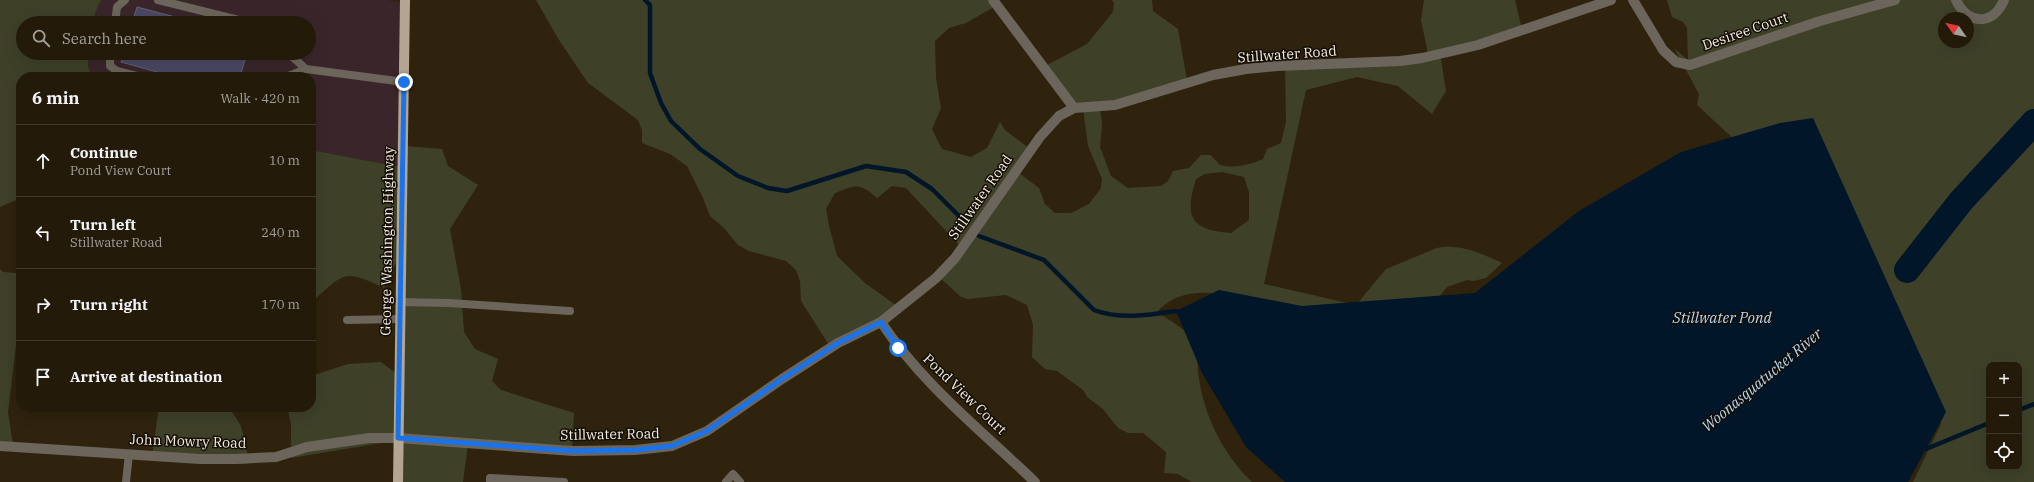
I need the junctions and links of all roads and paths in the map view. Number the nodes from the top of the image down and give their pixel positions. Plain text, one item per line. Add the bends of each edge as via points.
1 (125, 0) edge
2 (158, 0) edge
3 (405, 0) edge
4 (993, 0) edge
5 (1611, 0) edge
6 (1633, 0) edge
7 (1895, 0) edge
8 (1956, 0) edge
9 (2004, 0) edge
10 (116, 16) edge
11 (223, 16) edge
12 (110, 60) edge
13 (296, 60) edge
14 (306, 69) junction
15 (121, 72) edge
16 (298, 72) edge
17 (404, 82) junction
18 (1074, 108) junction
19 (400, 302) junction
20 (570, 312) dead end
21 (400, 319) junction
22 (346, 320) dead end
23 (881, 322) junction
24 (398, 438) junction
25 (0, 446) edge
26 (129, 454) junction
27 (126, 482) edge
28 (398, 482) edge
29 (490, 482) edge
30 (564, 482) edge
31 (726, 482) edge
32 (740, 482) edge
33 (1035, 482) edge

1 - 10 lane via 117,7
2 - 11 lane
3 - 17 main road, George Washington Highway
4 - 18 street
5 - 18 street, Stillwater Road via 1478,45 1422,58 1246,69 1213,75 1115,105
6 - 7 street, Desiree Court via 1663,50 1676,62 1690,65 1820,21
8 - 9 street via 1966,15 1984,20 1993,17 2000,10
12 - 15 lane via 110,66
13 - 14 lane
14 - 16 lane
14 - 17 lane
17 - 19 main road, George Washington Highway
18 - 23 street, Stillwater Road via 1059,116 1040,137 955,258 936,278
19 - 20 lane
19 - 21 main road, George Washington Highway
21 - 22 lane
21 - 24 main road, George Washington Highway
23 - 24 street, Stillwater Road via 838,343 707,431 672,446 635,450 573,451
23 - 33 street, Pond View Court via 898,348 935,388
24 - 26 street, John Mowry Road via 369,438 307,447 276,456 236,459
24 - 28 main road, George Washington Highway
25 - 26 street, John Mowry Road
26 - 27 lane
29 - 30 lane via 490,478
31 - 32 lane via 733,474

